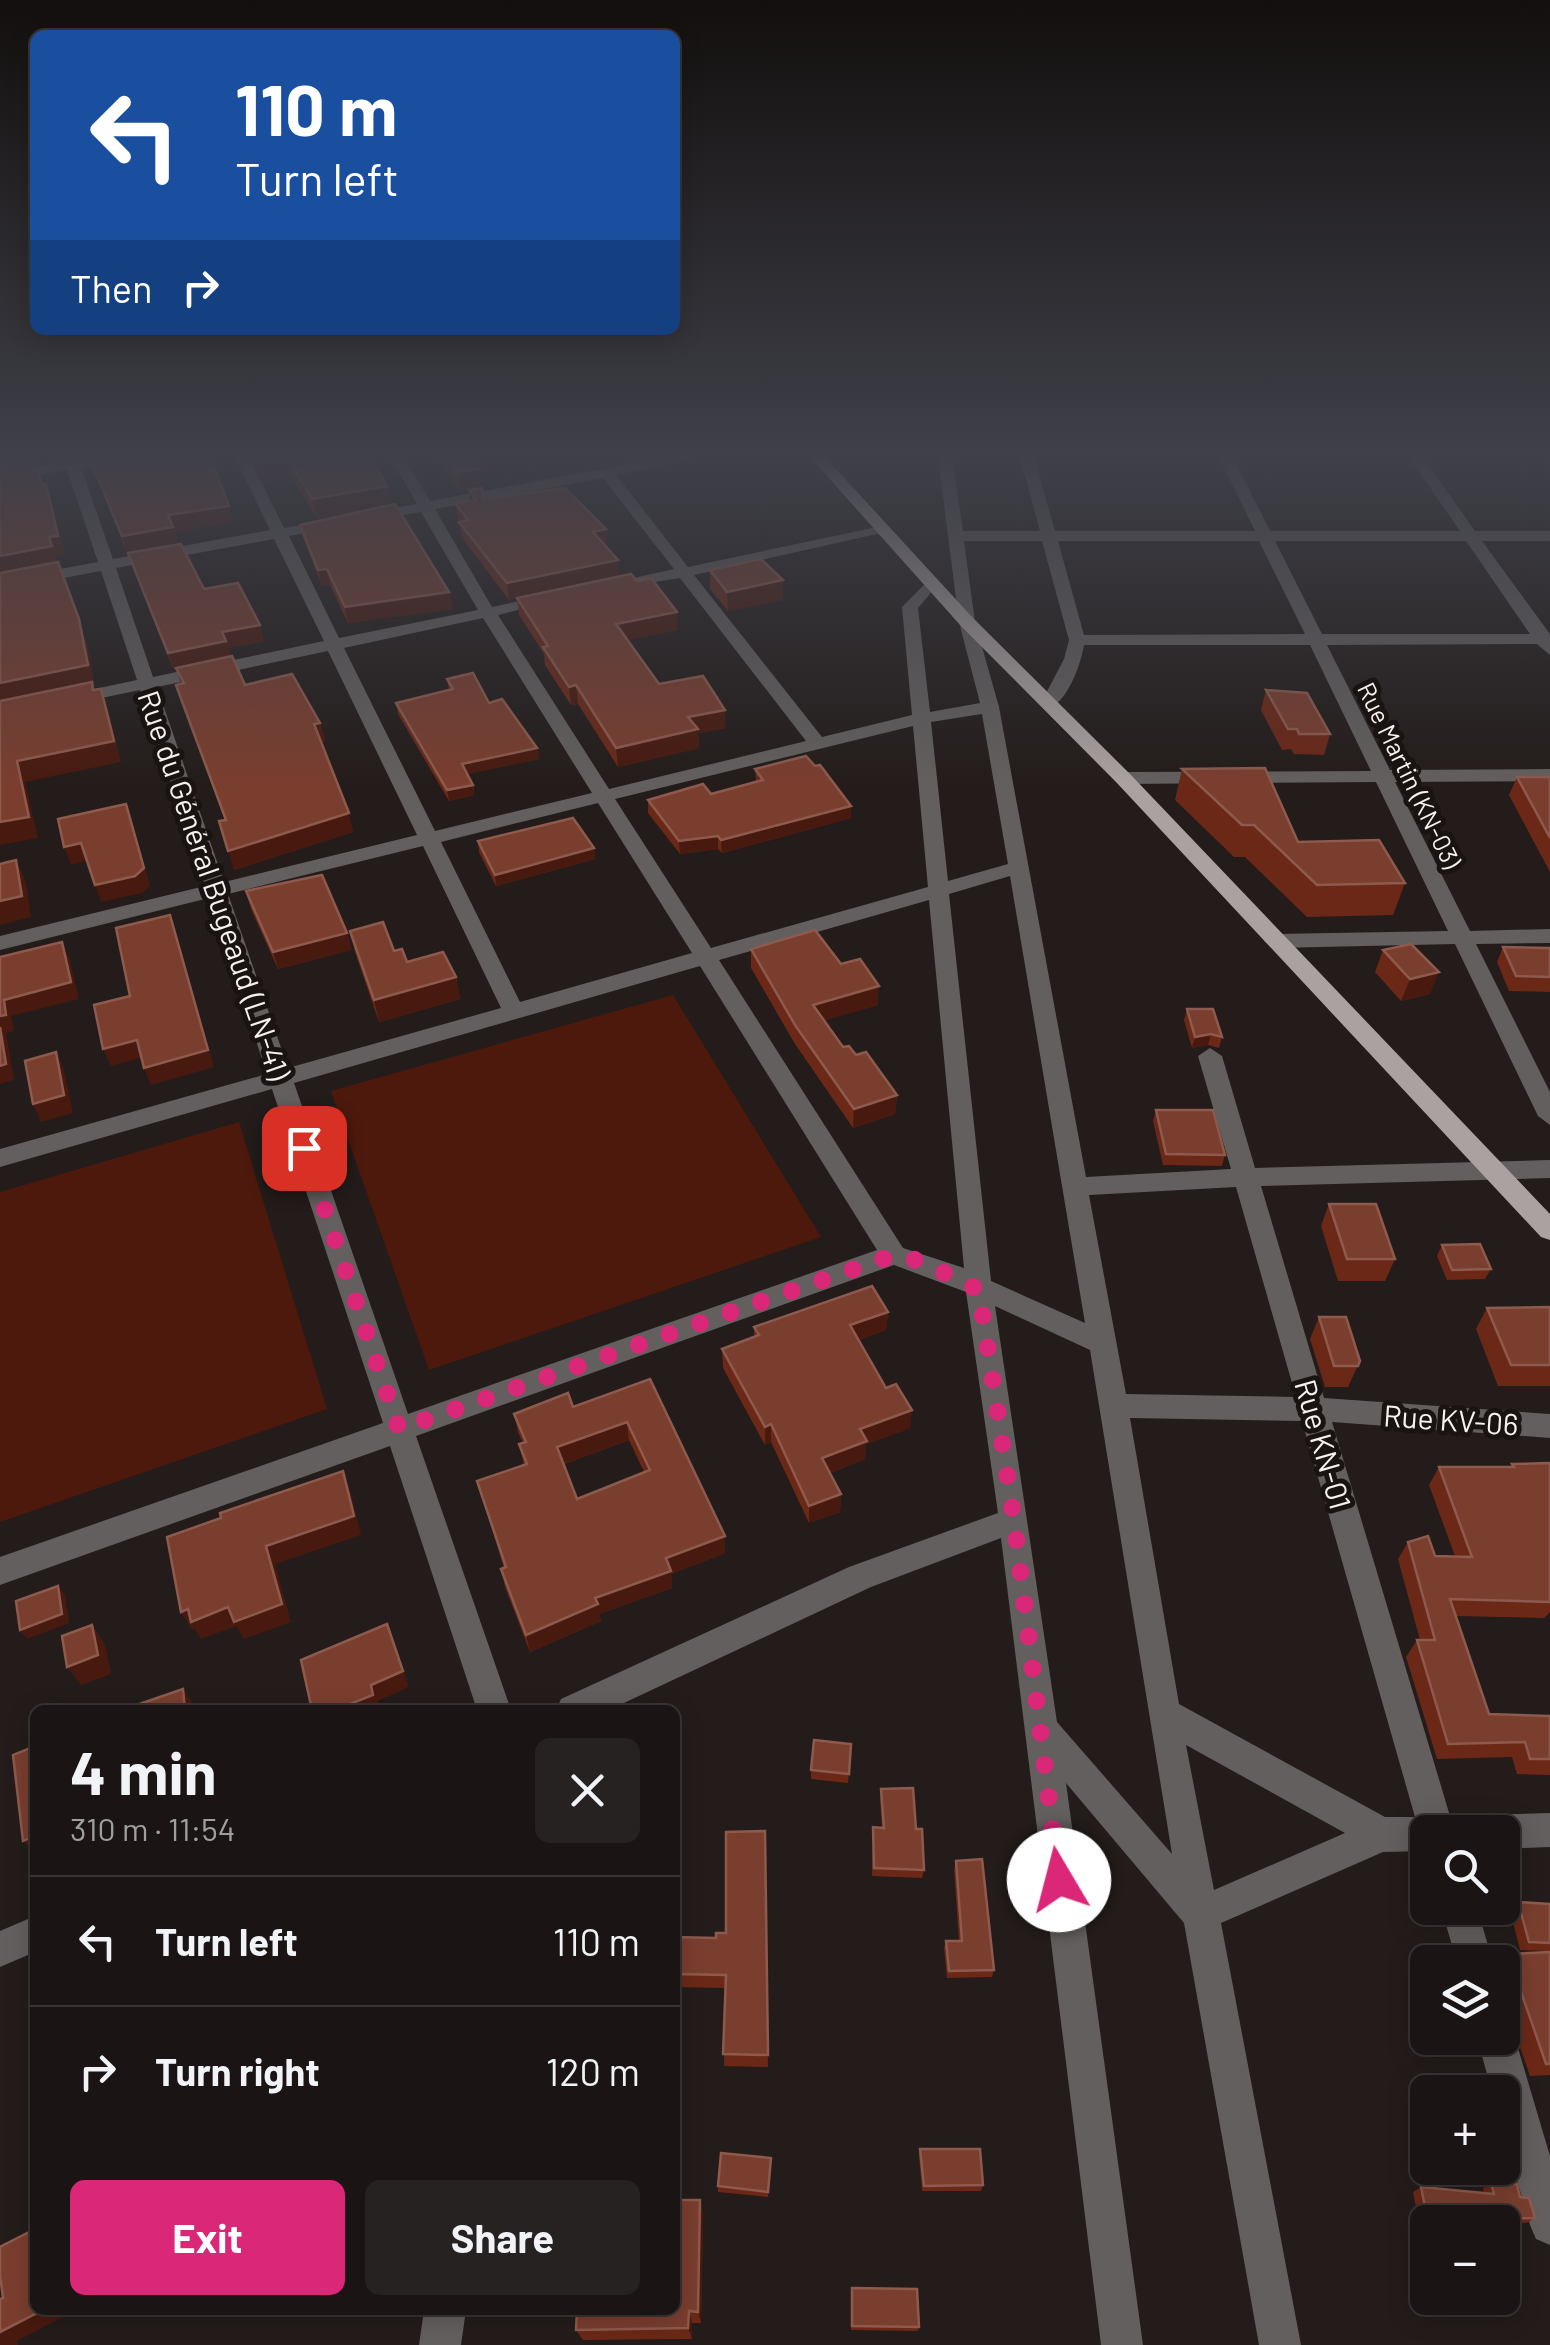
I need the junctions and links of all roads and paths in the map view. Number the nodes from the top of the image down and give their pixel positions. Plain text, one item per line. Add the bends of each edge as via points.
1 (105, 566) edge
2 (107, 566) edge
3 (296, 566) edge
4 (461, 566) edge
5 (676, 566) edge
6 (712, 566) edge
7 (917, 566) edge
8 (961, 566) edge
9 (1056, 566) edge
10 (1279, 566) edge
11 (1493, 566) edge
12 (681, 573) junction
13 (932, 582) junction
14 (0, 585) edge
15 (604, 589) edge
16 (565, 597) edge
17 (488, 613) junction
18 (967, 622) junction
19 (1077, 640) junction
20 (1316, 640) junction
21 (1548, 643) edge
22 (334, 645) junction
23 (147, 684) junction
24 (1050, 703) junction
25 (990, 706) junction
26 (0, 714) edge
27 (918, 719) junction
28 (817, 744) junction
29 (1550, 775) edge
30 (1382, 776) junction
31 (1123, 778) junction
32 (604, 796) junction
33 (429, 838) junction
34 (1016, 868) junction
35 (217, 890) junction
36 (937, 892) junction
37 (1462, 936) junction
38 (1550, 936) edge
39 (1275, 941) junction
40 (0, 943) edge
41 (705, 958) junction
42 (514, 1012) junction
43 (1210, 1056) dead end
44 (280, 1078) junction
45 (1550, 1116) edge
46 (0, 1158) edge
47 (1550, 1169) edge
48 (1497, 1172) junction
49 (1247, 1177) junction
50 (1074, 1187) junction
51 (1550, 1230) edge
52 (894, 1255) junction
53 (979, 1290) junction
54 (1102, 1343) junction
55 (1113, 1406) junction
56 (1314, 1409) junction
57 (1550, 1426) edge
58 (399, 1429) junction
59 (1014, 1520) junction
60 (0, 1571) edge
61 (492, 1705) edge
62 (584, 1705) edge
63 (1164, 1714) junction
64 (1038, 1725) junction
65 (1432, 1815) edge
66 (1550, 1830) edge
67 (1520, 1831) edge
68 (1410, 1833) edge
69 (1382, 1835) junction
70 (1200, 1914) junction
71 (30, 1936) edge
72 (0, 1948) edge
73 (1501, 2055) edge
74 (1550, 2225) edge
75 (443, 2315) edge
76 (440, 2345) edge
77 (1122, 2345) edge
78 (1280, 2345) edge

1 - 14 street
2 - 23 street, Rue du Général Bugeaud (LN-41)
3 - 22 street
4 - 17 street
5 - 12 street
6 - 12 street
7 - 13 main road
8 - 18 street
9 - 19 street
10 - 20 street, Rue Martin (KN-03)
11 - 21 street
12 - 15 street
12 - 28 street
13 - 18 main road
13 - 27 street via 910,607
16 - 17 street
17 - 22 street
17 - 32 street
18 - 24 main road
18 - 25 street
19 - 20 street
19 - 24 street
20 - 21 street
20 - 30 street, Rue Martin (KN-03)
22 - 23 street
22 - 33 street
23 - 26 street
23 - 35 street, Rue du Général Bugeaud (LN-41)
24 - 31 main road
25 - 27 street
25 - 34 street
27 - 28 street
27 - 36 street
28 - 32 street
29 - 30 street
30 - 31 street
30 - 37 street, Rue Martin (KN-03)
31 - 39 main road
32 - 33 street
32 - 41 street
33 - 35 street
33 - 42 street
34 - 36 street
34 - 50 street
35 - 40 street
35 - 44 street, Rue du Général Bugeaud (LN-41)
36 - 41 street
36 - 53 street
37 - 38 street
37 - 39 street
37 - 45 street, Rue Martin (KN-03)
39 - 48 main road
41 - 42 street
41 - 52 street
42 - 44 street
43 - 49 street, Rue KN-01
44 - 46 street
44 - 58 street, Rue du Général Bugeaud (LN-41)
47 - 48 street
48 - 49 street
48 - 51 main road
49 - 50 street
49 - 56 street, Rue KN-01
50 - 54 street
52 - 53 street
52 - 58 street
53 - 54 street
53 - 59 street
54 - 55 street
55 - 56 street, Rue KV-06
55 - 63 street
56 - 57 street, Rue KV-06
56 - 65 street, Rue KN-01
58 - 60 street
58 - 61 street, Rue du Général Bugeaud (LN-41)
59 - 62 street via 860,1577
59 - 64 street
63 - 69 street
63 - 70 street
64 - 70 street
64 - 77 street
66 - 67 street
68 - 69 street
69 - 70 street
70 - 78 street
71 - 72 street
73 - 74 street
75 - 76 street

